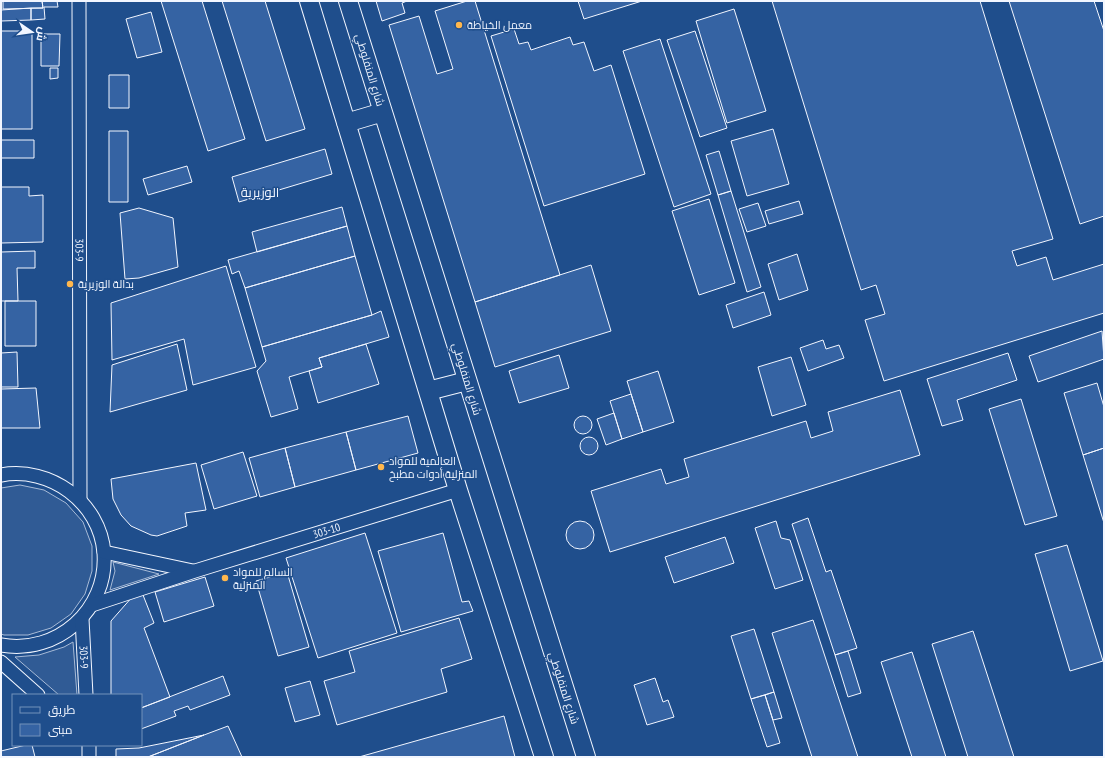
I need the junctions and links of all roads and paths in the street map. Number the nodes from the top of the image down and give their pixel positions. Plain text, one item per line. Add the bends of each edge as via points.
1 (78, 1) edge
2 (309, 1) edge
3 (348, 1) edge
4 (383, 112) junction
5 (346, 123) junction
6 (467, 381) junction
7 (428, 391) junction
8 (1, 476) edge
9 (458, 490) junction
10 (80, 499) junction
11 (104, 552) junction
12 (194, 571) junction
13 (92, 605) junction
14 (82, 619) junction
15 (1, 645) edge
16 (1, 662) edge
17 (37, 694) edge
18 (86, 694) edge
19 (89, 746) edge
20 (89, 757) edge
21 (544, 757) edge
22 (586, 757) edge

1 - 10 street, 303-9
2 - 5 street
3 - 4 street, شارع المنفلوطي
4 - 5 street
4 - 6 street, شارع المنفلوطي
5 - 7 street
6 - 7 street
6 - 22 street, شارع المنفلوطي
7 - 9 street
8 - 10 street via 13,473 38,475 60,484
9 - 12 street, 303-10
9 - 21 street
10 - 11 street via 97,524
11 - 12 street, 303-10
11 - 13 street via 102,579
12 - 13 street, 303-10
13 - 14 street
14 - 15 street via 62,635 39,645
14 - 18 street, 303-9
16 - 17 street
19 - 20 street

